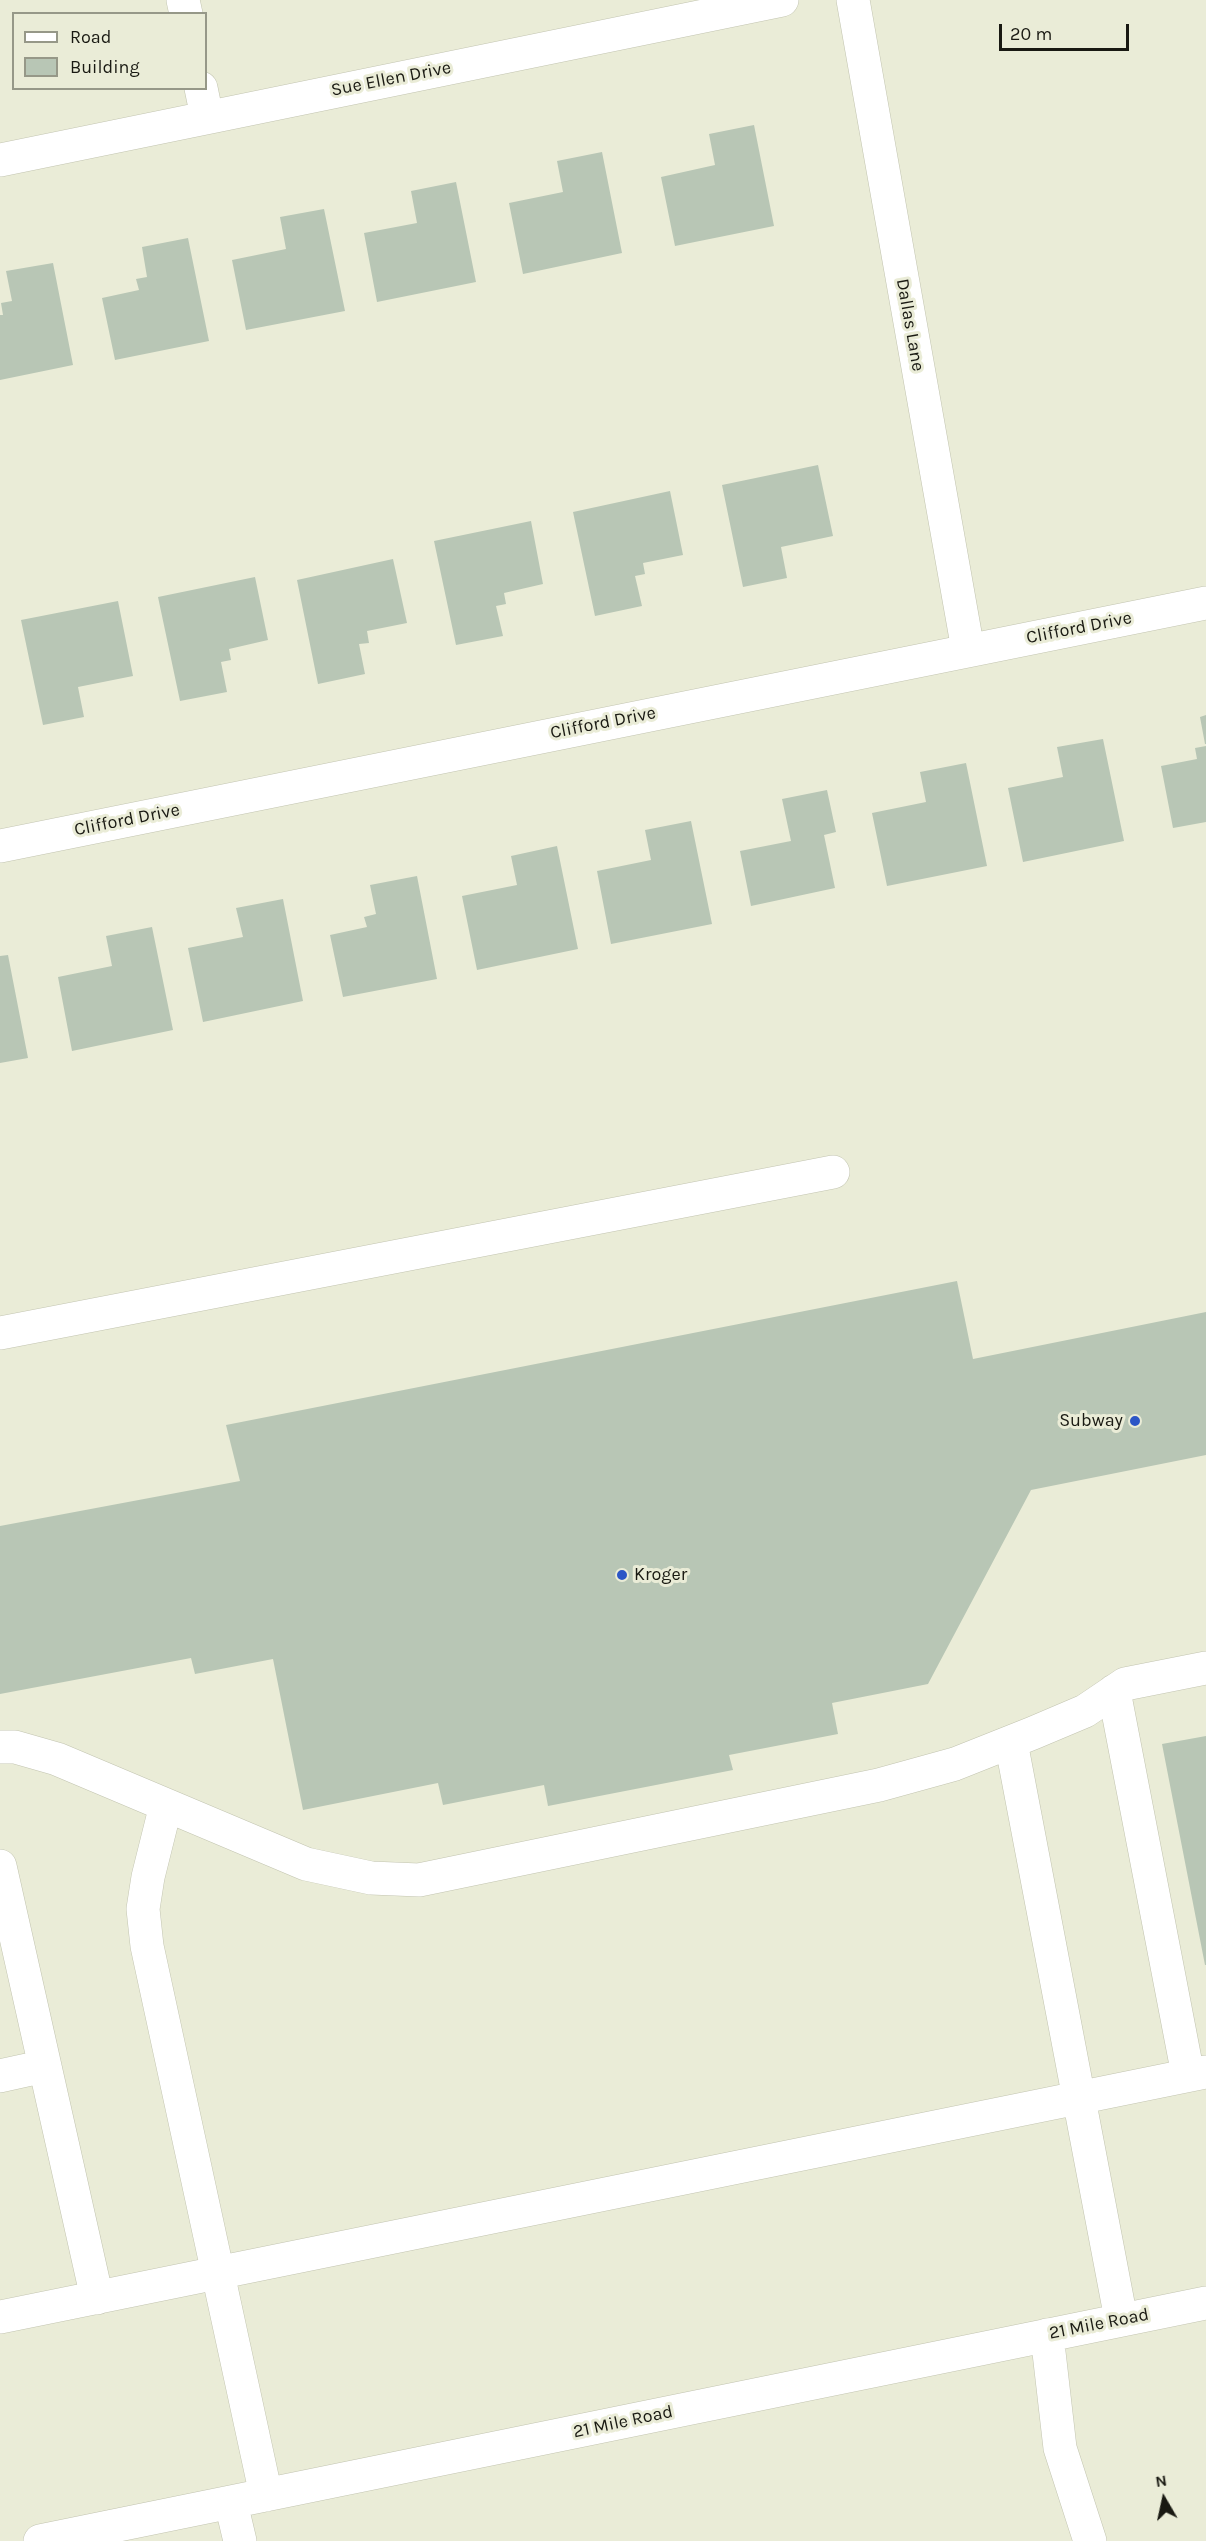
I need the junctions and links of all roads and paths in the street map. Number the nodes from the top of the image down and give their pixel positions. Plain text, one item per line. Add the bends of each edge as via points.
1 (782, 0) edge
2 (853, 0) edge
3 (204, 103) edge
4 (0, 160) edge
5 (1206, 603) edge
6 (968, 650) junction
7 (0, 846) edge
8 (833, 1172) dead end
9 (0, 1333) edge
10 (1206, 1668) edge
11 (1114, 1691) junction
12 (1011, 1742) junction
13 (0, 1747) edge
14 (166, 1805) junction
15 (0, 1866) edge
16 (45, 2066) junction
17 (1197, 2073) edge
18 (0, 2076) edge
19 (1078, 2097) junction
20 (217, 2272) junction
21 (97, 2298) junction
22 (1206, 2303) edge
23 (0, 2317) edge
24 (1121, 2319) junction
25 (1047, 2335) junction
26 (267, 2495) junction
27 (231, 2503) junction
28 (40, 2541) edge
29 (240, 2541) edge
30 (1090, 2541) edge

1 - 3 street, Sue Ellen Drive
2 - 6 street, Dallas Lane
3 - 4 street, Sue Ellen Drive
5 - 6 street, Clifford Drive
6 - 7 street, Clifford Drive
8 - 9 street
10 - 11 street via 1125,1684
11 - 12 street via 1085,1711
11 - 17 street
12 - 14 street via 955,1764 879,1785 419,1880 371,1878 306,1864
12 - 19 street
13 - 14 street via 15,1747 57,1760
14 - 20 street via 143,1909 147,1946
15 - 16 street
16 - 18 street
16 - 21 street
17 - 19 street
19 - 20 street
19 - 24 street
20 - 21 street
20 - 26 street
21 - 23 street
22 - 24 street, 21 Mile Road
24 - 25 street, 21 Mile Road
25 - 26 street, 21 Mile Road
25 - 30 street via 1060,2448
26 - 27 street, 21 Mile Road
27 - 28 street, 21 Mile Road
27 - 29 street

